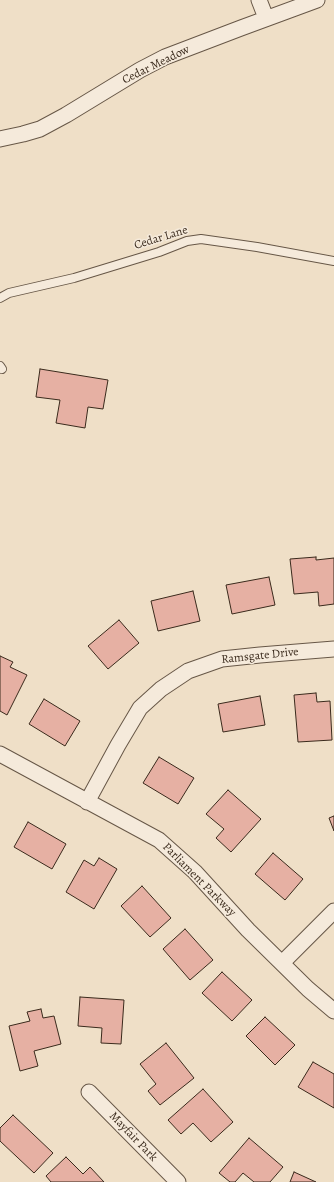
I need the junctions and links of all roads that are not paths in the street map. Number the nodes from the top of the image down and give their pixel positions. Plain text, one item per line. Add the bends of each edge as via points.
1 (259, 0) edge
2 (317, 0) edge
3 (266, 18) junction
4 (0, 139) edge
5 (334, 261) edge
6 (0, 298) edge
7 (334, 649) edge
8 (0, 754) edge
9 (87, 802) junction
10 (334, 911) edge
11 (282, 963) junction
12 (334, 1011) edge
13 (89, 1092) dead end
14 (178, 1182) edge

1 - 3 street
2 - 3 street, Cedar Meadow
3 - 4 street, Cedar Meadow via 146,67 40,129
5 - 6 lane, Cedar Lane via 201,239 74,278 9,293
7 - 9 street, Ramsgate Drive via 222,659 188,671 161,689 140,708
8 - 9 street, Parliament Parkway
9 - 11 street, Parliament Parkway via 159,840 195,872
10 - 11 street
11 - 12 street, Parliament Parkway
13 - 14 street, Mayfair Park

